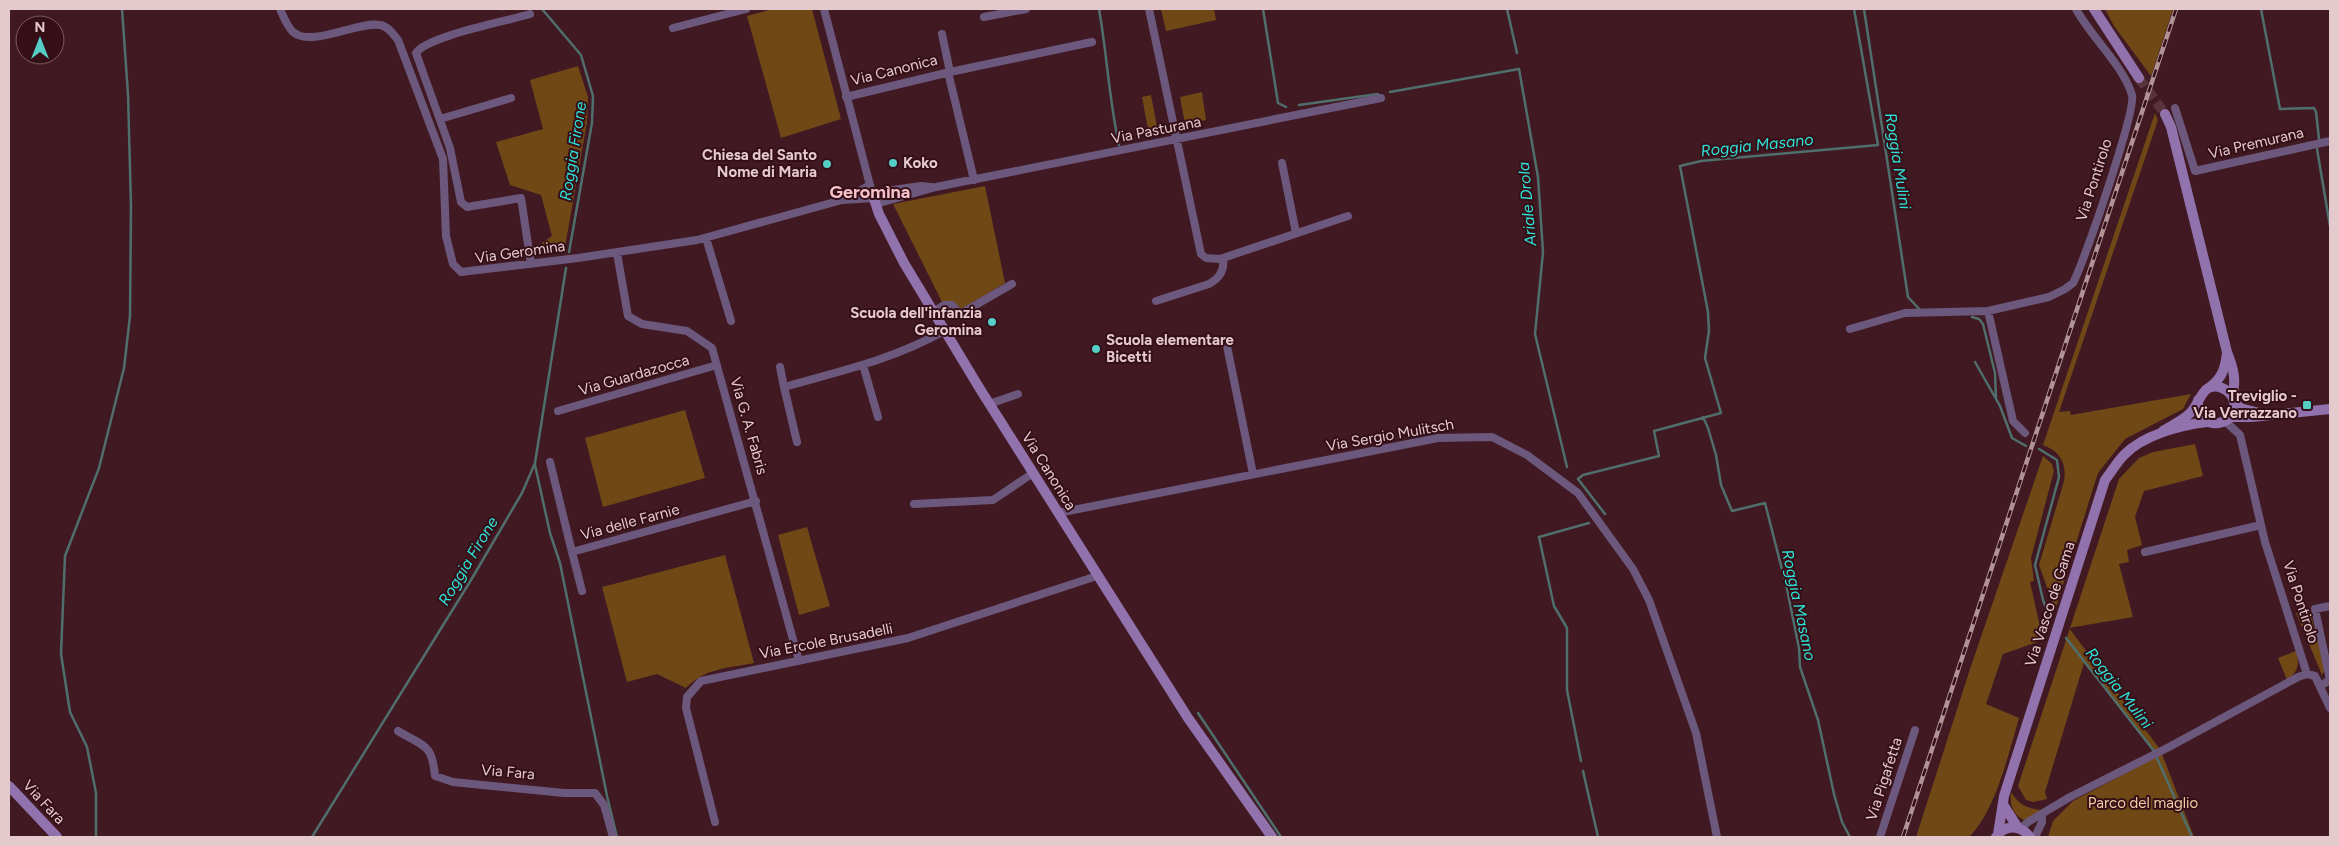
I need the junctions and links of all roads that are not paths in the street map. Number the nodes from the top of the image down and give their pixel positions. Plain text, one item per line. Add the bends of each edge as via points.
1 (280, 9) edge
2 (746, 9) edge
3 (824, 9) edge
4 (1026, 9) edge
5 (1149, 9) edge
6 (2076, 9) edge
7 (2094, 9) edge
8 (530, 14) dead end
9 (984, 17) dead end
10 (673, 28) dead end
11 (942, 34) dead end
12 (1092, 42) dead end
13 (949, 72) junction
14 (2139, 78) tunnel mouth
15 (846, 97) junction
16 (511, 98) dead end
17 (1381, 98) dead end
18 (2175, 108) dead end
19 (2165, 114) tunnel mouth
20 (440, 119) junction
21 (1177, 140) junction
22 (2330, 141) edge
23 (1282, 162) dead end
24 (974, 180) junction
25 (936, 187) junction
26 (873, 195) junction
27 (842, 200) junction
28 (1348, 216) dead end
29 (1296, 233) junction
30 (706, 238) junction
31 (617, 253) junction
32 (1223, 258) junction
33 (531, 264) junction
34 (1012, 284) dead end
35 (1156, 301) dead end
36 (1988, 311) junction
37 (933, 312) junction
38 (731, 321) dead end
39 (1850, 329) dead end
40 (944, 331) junction
41 (1228, 346) dead end
42 (2227, 352) junction
43 (717, 365) junction
44 (863, 365) junction
45 (780, 367) dead end
46 (784, 387) junction
47 (2210, 388) junction
48 (1018, 394) dead end
49 (2233, 398) junction
50 (2198, 400) junction
51 (990, 404) junction
52 (2330, 409) edge
53 (558, 411) dead end
54 (2283, 415) junction
55 (878, 417) dead end
56 (2228, 419) junction
57 (2207, 422) junction
58 (2025, 433) dead end
59 (2159, 435) junction
60 (797, 442) dead end
61 (550, 462) dead end
62 (1033, 473) junction
63 (1253, 474) junction
64 (756, 501) junction
65 (914, 504) dead end
66 (1058, 513) junction
67 (2261, 525) junction
68 (572, 552) junction
69 (2146, 552) dead end
70 (1097, 576) junction
71 (582, 591) dead end
72 (2330, 606) edge
73 (799, 661) junction
74 (2307, 674) junction
75 (2320, 686) junction
76 (2330, 708) edge
77 (1915, 730) dead end
78 (398, 731) dead end
79 (9, 786) edge
80 (2004, 806) junction
81 (2042, 815) junction
82 (715, 822) dead end
83 (2019, 828) junction
84 (1997, 836) edge
85 (57, 837) edge
86 (614, 837) edge
87 (1272, 837) edge
88 (1717, 837) edge
89 (1880, 837) edge
90 (2030, 837) edge
91 (2035, 837) edge

1 - 33 street, Via Geromina via 294,33 304,36 316,37 368,25 381,25 388,29 398,40 405,56 443,159 444,222 452,264 466,273
2 - 10 street
3 - 15 street, Via Canonica
4 - 9 street
5 - 21 street
6 - 36 street, Via Pontirolo via 2120,71 2132,96 2115,163 2073,283 2049,296
7 - 14 street
8 - 20 street via 439,38 418,49 416,58
11 - 13 street
12 - 13 street, Via Canonica
13 - 15 street, Via Canonica
13 - 24 street
15 - 26 street, Via Canonica
16 - 20 street
17 - 21 street, Via Pasturana
18 - 22 street, Via Premurana via 2195,171
19 - 42 street via 2171,127
20 - 33 street via 454,161 459,198 464,206 521,198
21 - 24 street, Via Pasturana
21 - 32 street via 1199,249 1206,258
23 - 29 street
24 - 25 street, Via Pasturana
25 - 26 street, Via Pasturana
25 - 26 street, Via Pasturana via 921,186
26 - 27 street, Via Geromina
26 - 27 street, Via Geromina
26 - 37 street, Via Canonica via 904,263
27 - 30 street, Via Geromina
28 - 29 street
29 - 32 street
30 - 31 street, Via Geromina
30 - 38 street
31 - 33 street, Via Geromina
31 - 43 street, Via G. A. Fabris via 628,316 642,324 681,330 696,336 712,348
32 - 35 street via 1224,269 1216,280
34 - 37 street via 960,314 952,305
36 - 39 street, Via Pontirolo via 1905,313
36 - 58 street via 2013,421
37 - 40 street, Via Canonica
40 - 44 street via 896,355
40 - 51 street, Via Canonica
41 - 63 street
42 - 47 street via 2226,366 2220,379
42 - 49 street via 2234,377
43 - 53 street, Via Guardazocca
43 - 64 street, Via G. A. Fabris
44 - 46 street
44 - 55 street
45 - 46 street
46 - 60 street
47 - 49 street via 2223,388
47 - 50 street
48 - 51 street
49 - 54 street via 2240,408 2254,413
49 - 56 street
50 - 57 street via 2199,413
50 - 59 street, Via Vasco de Gama via 2192,412
51 - 62 street, Via Canonica
52 - 54 street
54 - 56 street
56 - 57 street via 2220,423
56 - 67 street, Via Pontirolo via 2240,435
57 - 59 street, Via Vasco de Gama
59 - 80 street, Via Vasco de Gama via 2125,454 2105,480 2004,796
61 - 68 street, Via delle Farnie
62 - 65 street via 992,500
62 - 66 street, Via Canonica
63 - 66 street, Via Sergio Mulitsch
63 - 88 street, Via Sergio Mulitsch via 1438,438 1492,437 1527,455 1575,490 1632,569 1649,600 1696,733
64 - 68 street, Via delle Farnie
64 - 73 street, Via G. A. Fabris
66 - 70 street, Via Canonica
67 - 69 street
67 - 74 street, Via Pontirolo
68 - 71 street
70 - 73 street, Via Ercole Brusadelli via 908,638
70 - 87 street, Via Canonica via 1188,718
72 - 75 street via 2315,609 2330,680
73 - 82 street, Via Ercole Brusadelli via 701,681 687,698 687,716
74 - 75 street via 2314,676
74 - 81 street via 2095,783
75 - 76 street
77 - 89 street, Via Pigafetta
78 - 86 street, Via Fara via 429,750 435,776 453,782 595,793 604,805
79 - 85 street, Via Fara
80 - 83 street
80 - 84 street, Via Vasco de Gama
81 - 83 street
81 - 91 street
83 - 84 street via 2007,828
83 - 90 street

